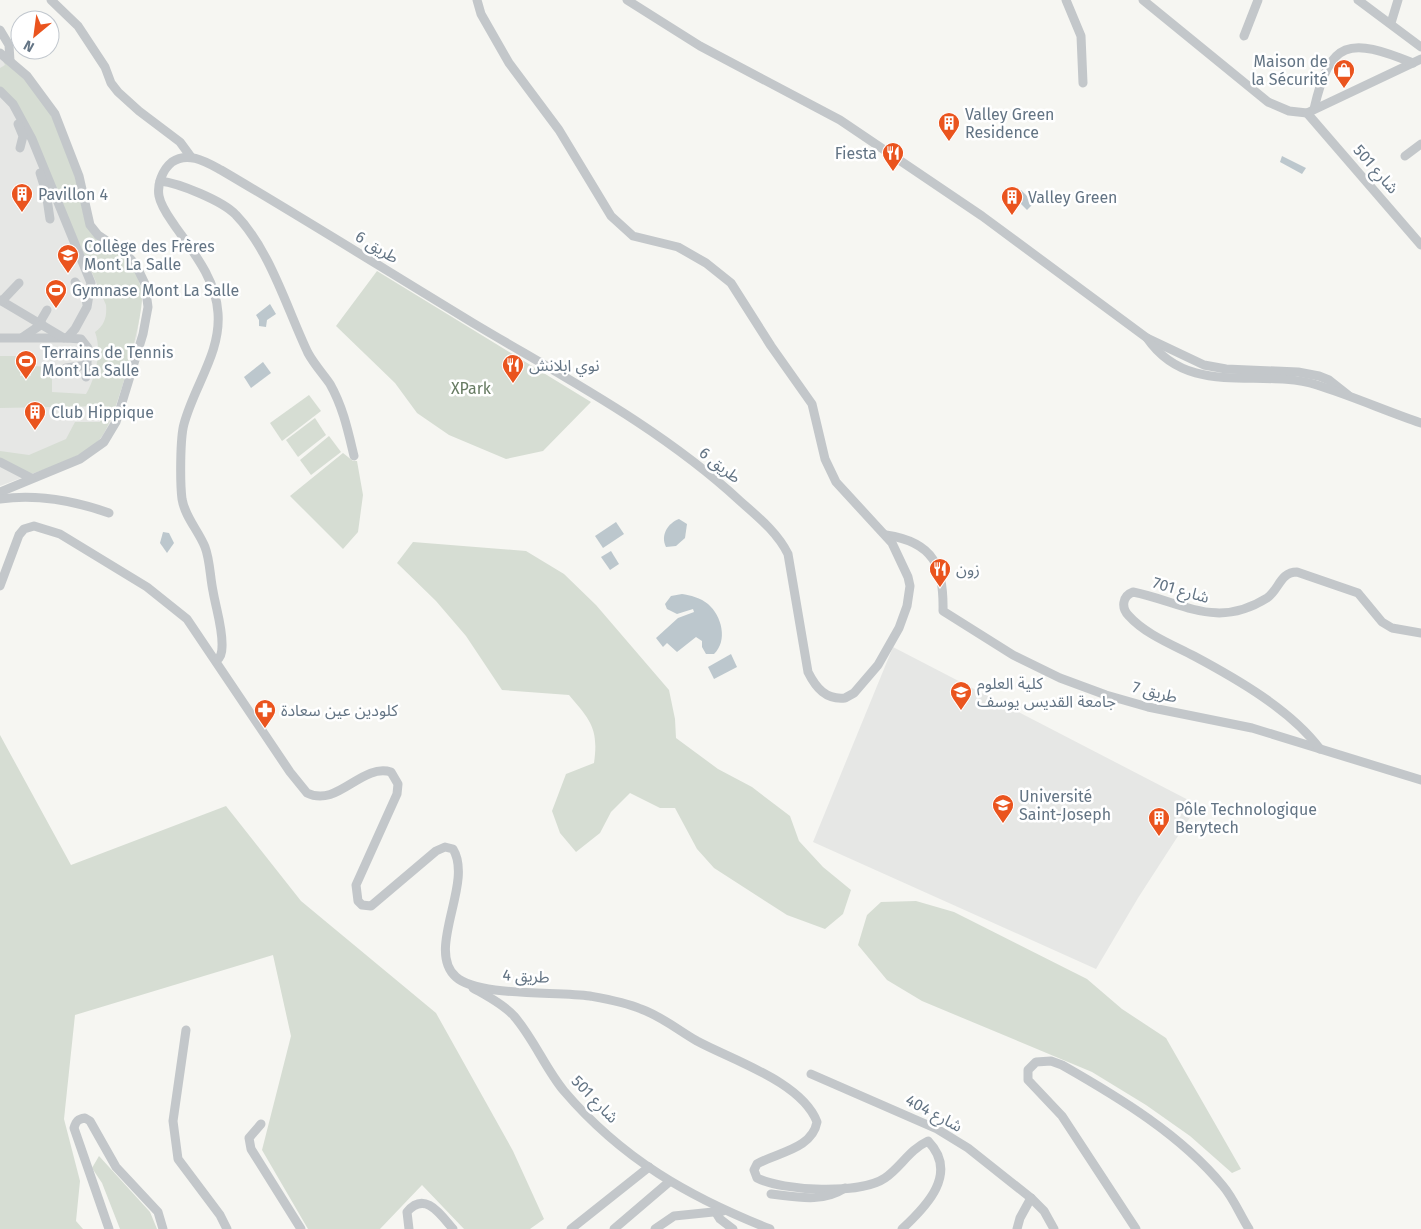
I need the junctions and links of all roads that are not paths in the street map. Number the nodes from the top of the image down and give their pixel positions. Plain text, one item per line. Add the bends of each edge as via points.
1 (51, 0) edge
2 (477, 0) edge
3 (626, 0) edge
4 (1066, 0) edge
5 (1143, 0) edge
6 (1258, 0) edge
7 (1358, 0) edge
8 (1398, 0) edge
9 (1391, 23) junction
10 (0, 30) edge
11 (1244, 36) dead end
12 (1421, 47) edge
13 (0, 53) edge
14 (10, 61) junction
15 (1417, 61) edge
16 (1083, 83) dead end
17 (3, 94) edge
18 (1311, 111) junction
19 (1421, 144) edge
20 (20, 148) dead end
21 (37, 151) junction
22 (1405, 156) dead end
23 (191, 157) junction
24 (160, 181) junction
25 (50, 219) dead end
26 (1421, 245) edge
27 (75, 282) dead end
28 (19, 283) dead end
29 (1, 300) edge
30 (87, 307) junction
31 (47, 310) dead end
32 (41, 323) junction
33 (23, 337) junction
34 (0, 338) edge
35 (65, 338) junction
36 (87, 365) junction
37 (66, 368) dead end
38 (86, 377) dead end
39 (1421, 423) edge
40 (354, 456) dead end
41 (0, 462) edge
42 (29, 477) junction
43 (0, 492) edge
44 (0, 498) edge
45 (109, 513) dead end
46 (886, 535) junction
47 (0, 586) edge
48 (1421, 633) edge
49 (217, 660) junction
50 (1320, 749) junction
51 (1421, 780) edge
52 (469, 985) junction
53 (186, 1030) dead end
54 (811, 1074) dead end
55 (262, 1124) dead end
56 (649, 1167) junction
57 (669, 1182) junction
58 (845, 1188) junction
59 (771, 1194) dead end
60 (1031, 1198) junction
61 (719, 1211) junction
62 (657, 1228) edge
63 (109, 1229) edge
64 (163, 1229) edge
65 (227, 1229) edge
66 (301, 1229) edge
67 (409, 1229) edge
68 (453, 1229) edge
69 (572, 1229) edge
70 (614, 1229) edge
71 (733, 1229) edge
72 (770, 1229) edge
73 (902, 1229) edge
74 (1017, 1229) edge
75 (1054, 1229) edge
76 (1136, 1229) edge
77 (1249, 1229) edge

1 - 23 street via 78,26 118,92 139,112 176,138
2 - 46 street, طريق 6 via 481,14 505,56 559,130 611,216 634,236 678,248 706,263 731,283 812,404 825,458 836,482
3 - 39 street via 700,46 840,120 982,216 1147,338 1156,352 1187,369 1236,380 1297,382 1348,395
4 - 16 street via 1081,36
5 - 18 street via 1268,102 1289,111
6 - 11 street
7 - 9 street
8 - 9 street
9 - 12 street
10 - 14 street via 9,45
13 - 14 street
14 - 42 street via 33,83 55,114 79,176 90,225 136,264 145,284 148,307 143,334 109,436 98,448 80,459
15 - 18 street
15 - 18 street via 1369,48 1351,48 1338,54 1321,77
17 - 20 street via 23,136
17 - 21 street via 18,112
18 - 26 street, شارع 501
19 - 22 street
21 - 25 street via 36,160
21 - 30 street via 89,276 91,289
23 - 24 street via 170,164
23 - 46 street, طريق 6 via 221,170 590,392 658,436 724,486 766,525 788,554 808,672 813,682 828,696 845,698 858,689 886,652 904,616 909,595 908,577
24 - 40 street via 223,206 236,214 249,231 308,352 341,405
24 - 49 street via 161,203 209,279 218,308 215,348 190,404 181,443 182,499 206,552 221,631 222,653
27 - 30 street via 85,295
28 - 29 street
29 - 32 street
30 - 35 street via 75,329
31 - 32 street
32 - 33 street
32 - 35 street
33 - 34 street
33 - 35 street
35 - 36 street via 83,341 89,351
36 - 37 street
36 - 38 street
41 - 42 street
42 - 43 street
44 - 45 street via 39,498
46 - 50 street, طريق 7 via 911,541 934,558 940,573 943,611 1013,655 1060,678 1106,695 1252,728
47 - 49 street via 15,543 24,529 34,526 53,530 118,568 177,609
48 - 50 street, شارع 701 via 1403,631 1382,622 1358,593 1297,572 1284,576 1267,598 1221,615 1193,611 1133,592 1126,597 1124,611 1137,624 1213,666 1271,704 1305,730
49 - 52 street via 307,793 315,797 327,796 377,770 391,772 396,778 394,803 356,884 356,896 362,905 371,906 378,902 441,848 445,846 453,850 458,873 448,927 447,960 456,977
50 - 51 street, طريق 7
52 - 56 street, شارع 501 via 514,1016 554,1078 578,1107
52 - 58 street, طريق 4 via 590,996 654,1014 785,1087 814,1113 817,1122 813,1135 757,1164 754,1170 757,1178 784,1185
53 - 65 street via 173,1120 178,1160
54 - 60 street, شارع 404 via 937,1129 968,1148
55 - 66 street via 248,1138 251,1149
56 - 57 street, شارع 501
56 - 69 street
57 - 61 street, شارع 501
57 - 70 street
58 - 59 street via 833,1196 820,1198
58 - 73 street, طريق 4 via 878,1182 915,1148 928,1141 940,1161 940,1180 922,1209
60 - 74 street
60 - 75 street via 1044,1211
61 - 62 street via 674,1216
61 - 71 street via 720,1219
61 - 72 street
63 - 64 street via 74,1128 80,1119 90,1122 116,1167 158,1212
67 - 68 street via 407,1212 413,1205 426,1203
76 - 77 street via 1062,1116 1028,1080 1028,1070 1036,1062 1051,1061 1062,1065 1163,1129 1225,1188

